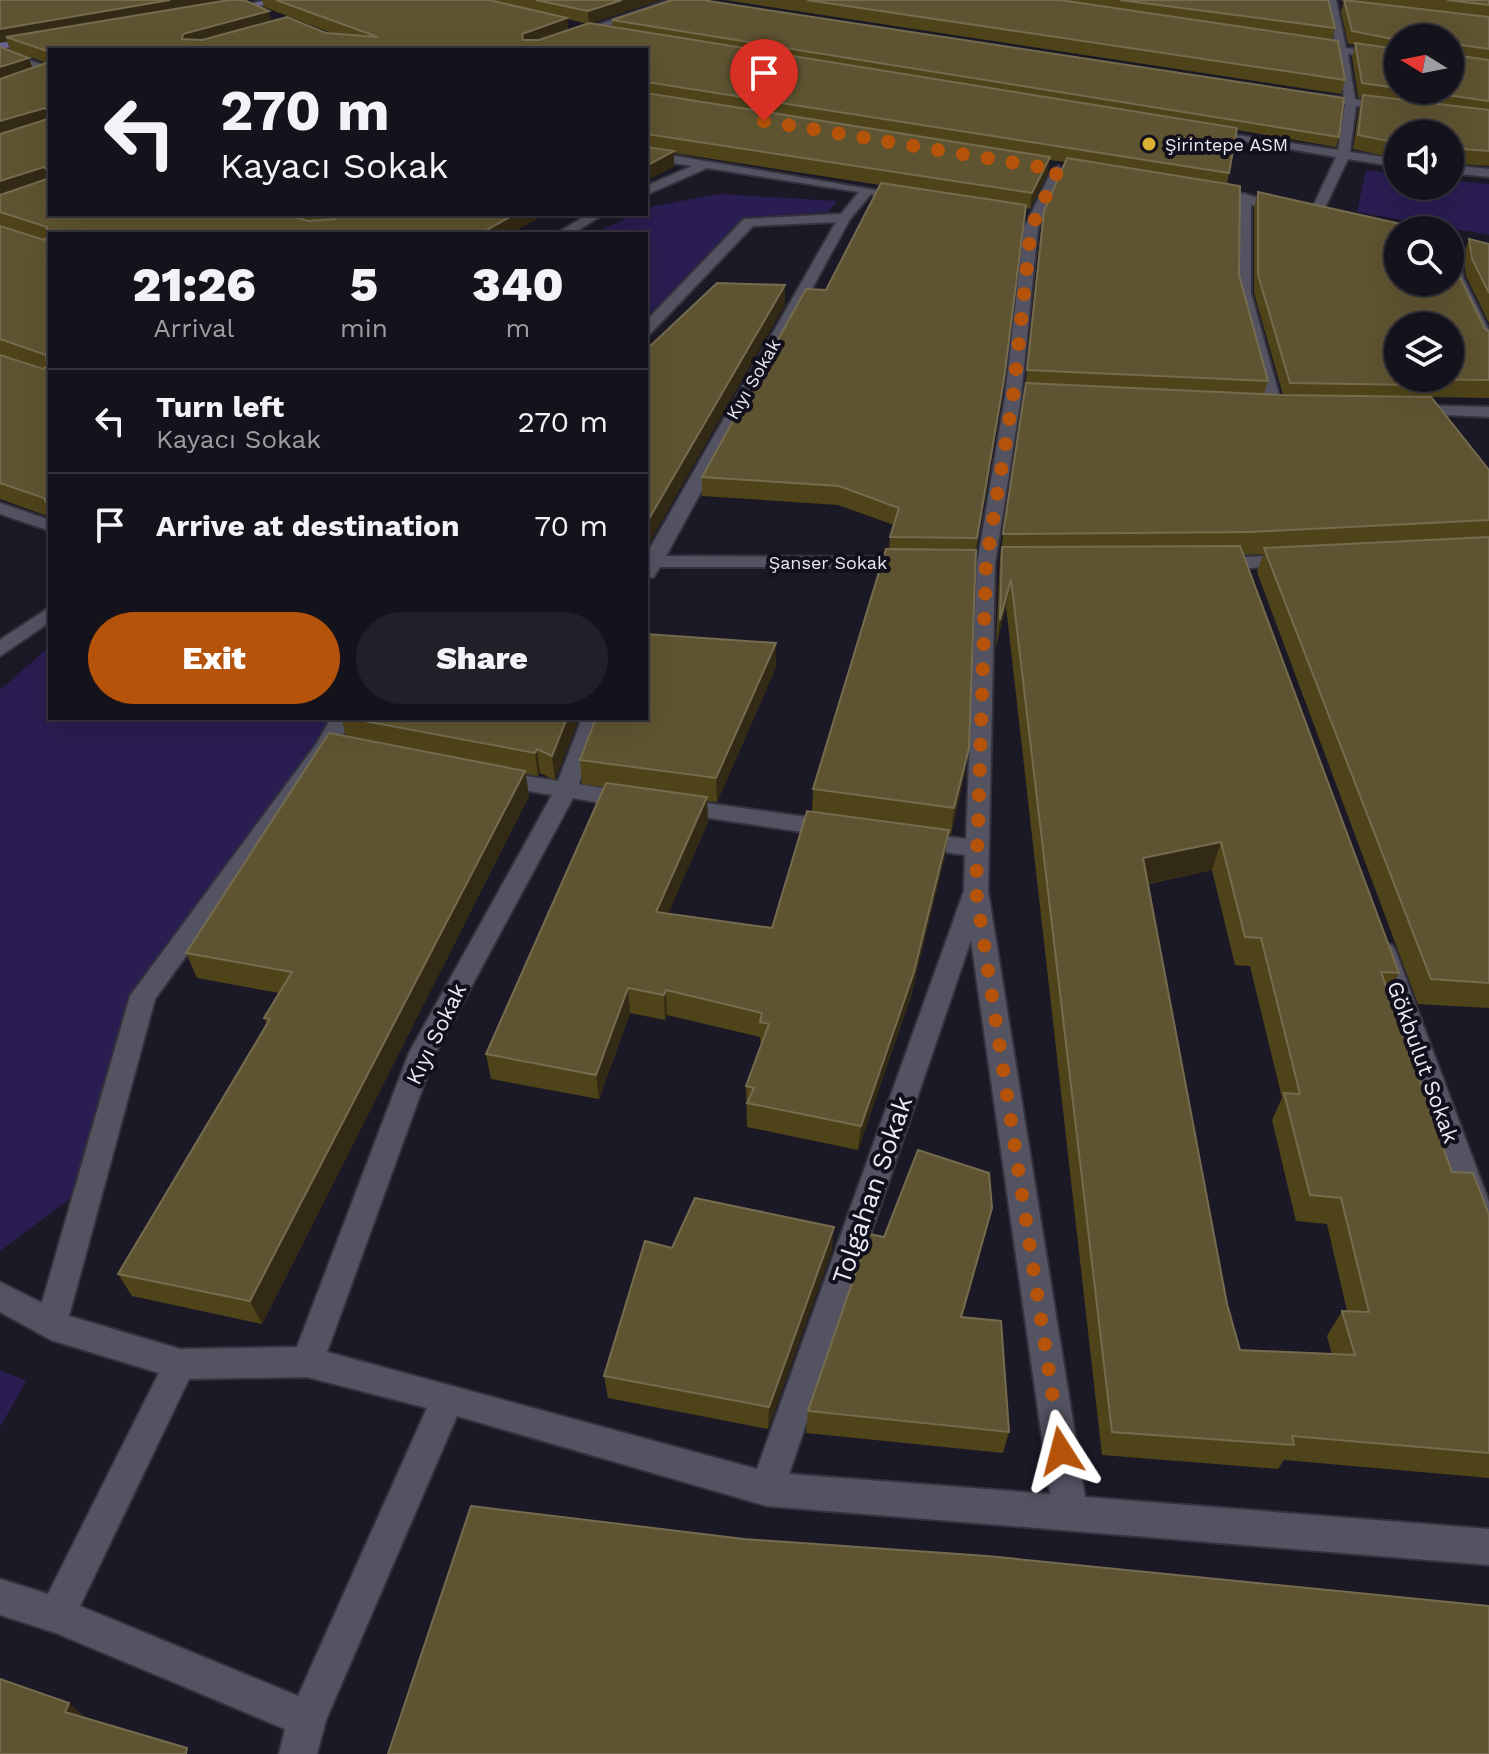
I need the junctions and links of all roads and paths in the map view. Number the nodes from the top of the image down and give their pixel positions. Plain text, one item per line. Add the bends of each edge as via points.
1 (230, 0) edge
2 (283, 0) edge
3 (679, 0) edge
4 (1328, 3) edge
5 (241, 7) junction
6 (1348, 8) edge
7 (211, 12) edge
8 (265, 16) edge
9 (561, 24) edge
10 (590, 30) junction
11 (614, 35) edge
12 (60, 36) edge
13 (1294, 44) edge
14 (0, 46) edge
15 (535, 48) edge
16 (1341, 51) junction
17 (0, 53) edge
18 (1384, 56) edge
19 (48, 71) edge
20 (48, 73) edge
21 (37, 76) edge
22 (1300, 95) edge
23 (1348, 102) junction
24 (1410, 110) edge
25 (1185, 130) edge
26 (648, 155) edge
27 (1346, 157) junction
28 (1384, 161) edge
29 (702, 166) junction
30 (1058, 170) edge
31 (1464, 170) edge
32 (1489, 173) edge
33 (648, 190) edge
34 (868, 190) junction
35 (1199, 191) edge
36 (898, 195) edge
37 (1245, 198) junction
38 (1315, 215) junction
39 (591, 216) edge
40 (844, 218) junction
41 (1329, 218) edge
42 (565, 232) edge
43 (1464, 293) edge
44 (648, 328) edge
45 (1489, 345) edge
46 (1275, 408) edge
47 (1386, 410) edge
48 (1489, 412) edge
49 (0, 508) edge
50 (48, 525) edge
51 (1316, 560) edge
52 (938, 563) edge
53 (978, 564) junction
54 (1195, 564) edge
55 (1242, 564) junction
56 (1012, 565) edge
57 (648, 566) edge
58 (1252, 594) edge
59 (48, 614) edge
60 (0, 650) edge
61 (342, 720) edge
62 (592, 720) edge
63 (476, 775) edge
64 (565, 792) junction
65 (865, 833) edge
66 (897, 837) edge
67 (976, 848) junction
68 (976, 891) junction
69 (1376, 933) edge
70 (1489, 1243) edge
71 (0, 1296) edge
72 (0, 1306) edge
73 (51, 1325) junction
74 (307, 1362) junction
75 (180, 1364) junction
76 (448, 1398) junction
77 (767, 1489) junction
78 (1070, 1513) junction
79 (1489, 1547) edge
80 (0, 1597) edge
81 (57, 1615) junction
82 (307, 1719) junction
83 (298, 1754) edge

1 - 5 street
2 - 5 main road
3 - 10 street
4 - 6 street
4 - 16 street
5 - 7 main road
5 - 8 street
9 - 10 street
10 - 11 street
10 - 15 street
12 - 14 main road
13 - 16 street
16 - 18 street
16 - 23 street
17 - 19 street
20 - 21 street
22 - 23 street
23 - 24 street
23 - 27 street
25 - 27 street
26 - 29 street
27 - 28 street
27 - 38 street
29 - 33 street
29 - 34 street
30 - 53 street via 1026,215 1024,398
31 - 32 street
34 - 36 street
34 - 40 street, Kıyı Sokak
35 - 37 street
37 - 38 street
37 - 46 street via 1244,293
38 - 41 street
39 - 42 street
40 - 44 street via 749,222
40 - 57 street, Kıyı Sokak
43 - 45 street
47 - 48 street
49 - 50 street
51 - 55 street
52 - 57 street, Şanser Sokak
53 - 56 street
53 - 67 street
54 - 55 street
55 - 58 street
59 - 60 street
61 - 73 street via 341,749 143,996
62 - 64 street, Kıyı Sokak
63 - 64 street
64 - 65 street
64 - 74 street, Kıyı Sokak via 422,1053
66 - 67 street
67 - 68 street
68 - 77 street, Tolgahan Sokak
68 - 78 street
69 - 70 street, Gökbulut Sokak
71 - 73 street
72 - 73 street
73 - 75 street
74 - 75 street
74 - 76 street
75 - 81 street
76 - 77 street
76 - 82 street
77 - 78 street
78 - 79 street
80 - 81 street
81 - 82 street
82 - 83 street

